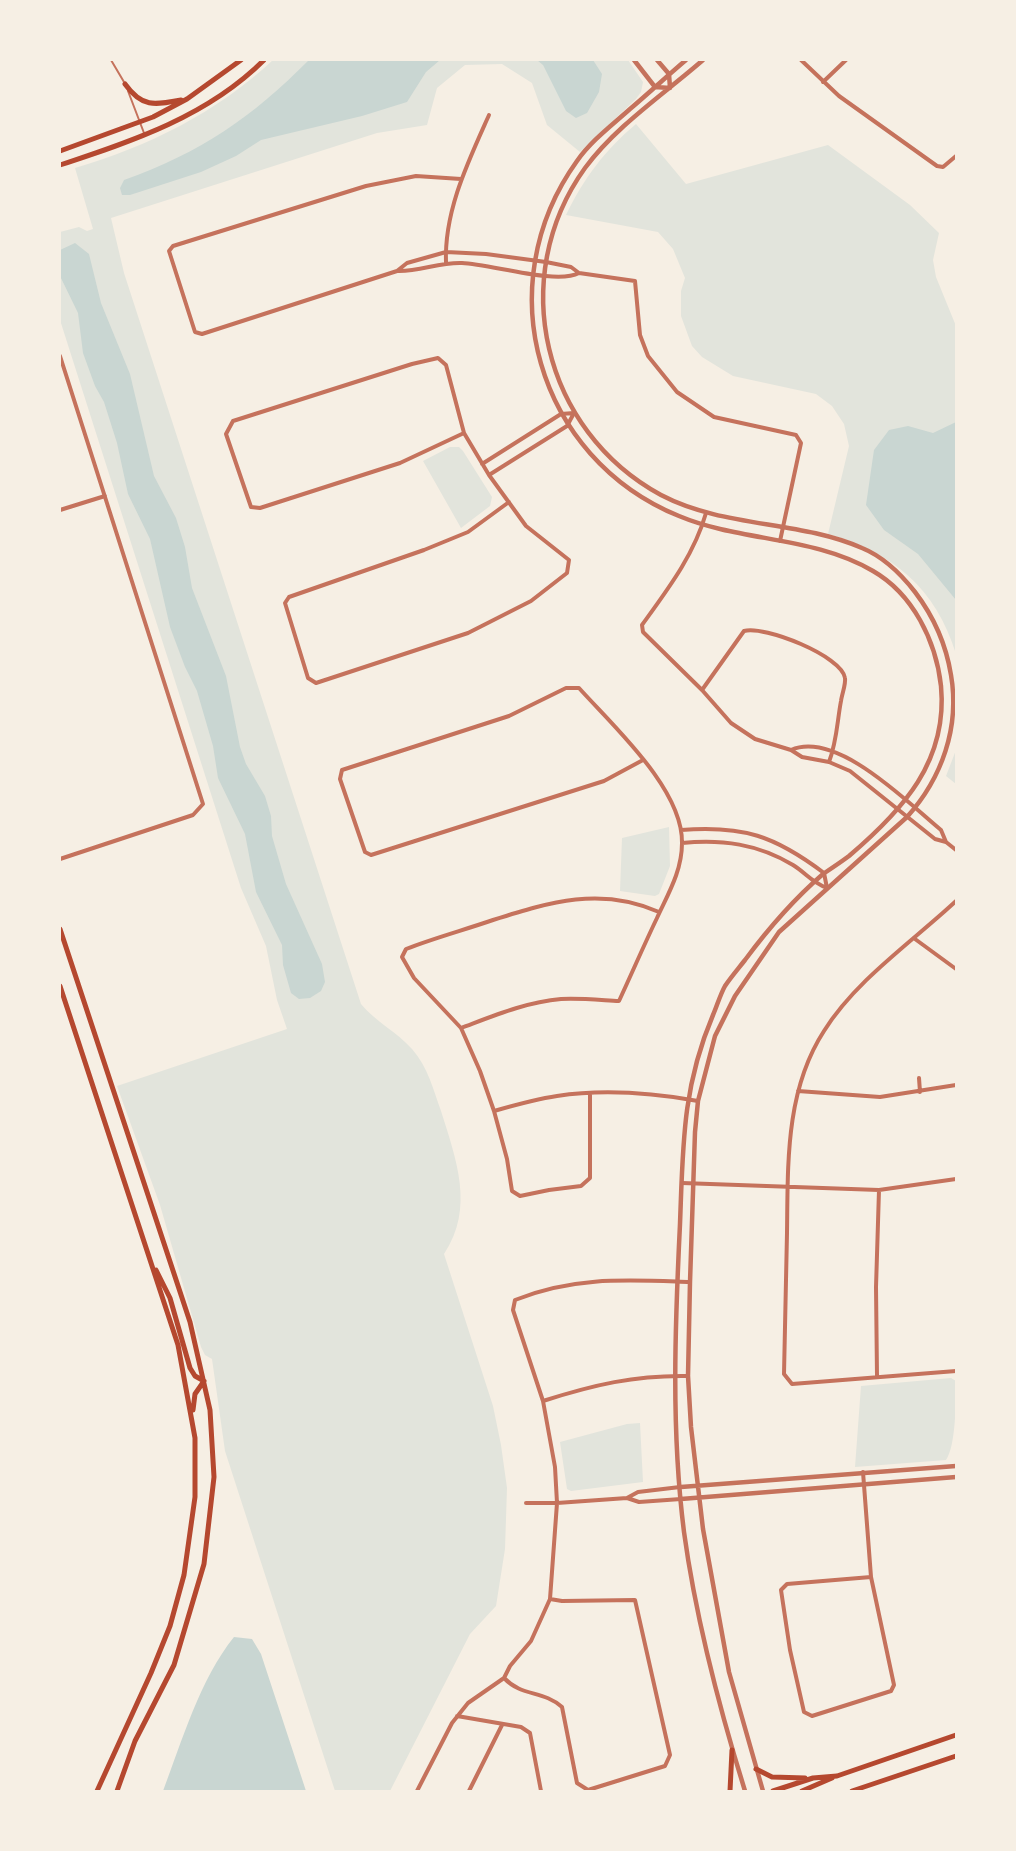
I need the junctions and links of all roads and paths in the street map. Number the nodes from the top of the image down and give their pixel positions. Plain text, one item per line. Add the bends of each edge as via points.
1 (111, 60) edge
2 (241, 60) edge
3 (264, 60) edge
4 (634, 60) edge
5 (658, 60) edge
6 (686, 60) edge
7 (703, 60) edge
8 (801, 60) edge
9 (846, 60) edge
10 (670, 74) junction
11 (823, 82) junction
12 (125, 84) junction
13 (655, 87) junction
14 (670, 88) junction
15 (186, 99) junction
16 (489, 115) dead end
17 (140, 123) junction
18 (145, 136) junction
19 (60, 151) edge
20 (956, 156) edge
21 (60, 165) edge
22 (461, 179) junction
23 (446, 252) junction
24 (535, 261) junction
25 (546, 262) junction
26 (446, 263) junction
27 (397, 271) junction
28 (533, 273) junction
29 (579, 273) junction
30 (545, 276) junction
31 (60, 356) edge
32 (574, 413) junction
33 (561, 414) junction
34 (567, 426) junction
35 (464, 433) junction
36 (482, 464) junction
37 (489, 476) junction
38 (105, 496) junction
39 (509, 502) junction
40 (60, 510) edge
41 (706, 513) junction
42 (703, 524) junction
43 (782, 528) junction
44 (780, 541) junction
45 (702, 690) junction
46 (791, 750) junction
47 (833, 750) junction
48 (643, 760) junction
49 (829, 762) junction
50 (905, 800) junction
51 (915, 808) junction
52 (897, 810) junction
53 (907, 817) junction
54 (681, 830) junction
55 (946, 842) junction
56 (682, 843) junction
57 (956, 850) edge
58 (60, 858) edge
59 (824, 874) junction
60 (814, 883) junction
61 (828, 888) junction
62 (956, 902) edge
63 (660, 912) junction
64 (60, 929) edge
65 (915, 939) junction
66 (956, 969) edge
67 (60, 986) edge
68 (461, 1028) junction
69 (919, 1078) dead end
70 (956, 1084) edge
71 (798, 1091) junction
72 (920, 1092) junction
73 (590, 1093) junction
74 (688, 1099) junction
75 (698, 1100) junction
76 (494, 1111) junction
77 (956, 1179) edge
78 (682, 1183) junction
79 (694, 1184) junction
80 (788, 1187) junction
81 (879, 1190) junction
82 (150, 1261) junction
83 (677, 1282) junction
84 (690, 1282) junction
85 (956, 1371) edge
86 (675, 1375) junction
87 (688, 1376) junction
88 (877, 1376) junction
89 (204, 1381) junction
90 (543, 1401) junction
91 (192, 1415) junction
92 (956, 1466) edge
93 (863, 1472) junction
94 (956, 1476) edge
95 (863, 1484) junction
96 (697, 1485) junction
97 (681, 1487) junction
98 (627, 1498) junction
99 (699, 1498) junction
100 (682, 1500) junction
101 (526, 1503) dead end
102 (557, 1504) junction
103 (870, 1577) junction
104 (550, 1599) junction
105 (504, 1678) junction
106 (457, 1716) junction
107 (502, 1725) junction
108 (956, 1735) edge
109 (732, 1750) junction
110 (956, 1756) edge
111 (756, 1769) junction
112 (837, 1776) junction
113 (813, 1778) junction
114 (97, 1791) edge
115 (117, 1791) edge
116 (417, 1791) edge
117 (470, 1791) edge
118 (542, 1791) edge
119 (730, 1791) edge
120 (745, 1791) edge
121 (763, 1791) edge
122 (773, 1791) edge
123 (802, 1791) edge
124 (852, 1791) edge

1 - 12 lane
2 - 15 main road
3 - 18 main road via 224,93
4 - 13 street
5 - 10 street
6 - 10 street
7 - 14 street
8 - 11 street
9 - 11 street
10 - 13 street
10 - 14 street
11 - 20 street via 938,166 943,167
12 - 15 main road via 132,94 147,103
12 - 17 lane
13 - 14 street
13 - 24 street via 600,135 576,162 548,214
14 - 25 street via 609,140 585,169 559,217
15 - 17 main road
16 - 22 street
17 - 18 lane
17 - 19 main road
18 - 21 main road
22 - 23 street
22 - 27 street via 416,176 366,186 173,246 169,251 195,332 202,334
23 - 24 street
23 - 26 street
23 - 27 street via 407,264
24 - 25 street
24 - 28 street
25 - 29 street via 571,267
25 - 30 street
26 - 27 street via 412,272
26 - 28 street
28 - 30 street
28 - 33 street via 536,343 542,370
29 - 30 street via 570,278
29 - 43 street via 635,281 640,335 648,356 677,392 714,417 796,435 801,443
30 - 32 street via 547,342
31 - 38 street
32 - 33 street
32 - 34 street
32 - 41 street via 598,445 629,474 665,496
33 - 34 street
33 - 36 street
34 - 37 street
34 - 42 street via 622,484 658,506
35 - 35 street via 446,365 438,358 233,421 226,434 251,507 260,508 400,463
35 - 36 street
36 - 37 street
37 - 39 street
38 - 40 street
38 - 58 street via 203,804 193,815
39 - 39 street via 526,526 569,560 567,573 531,600 468,633 316,683 308,678 285,602 289,597 468,532
41 - 42 street
41 - 43 street
42 - 44 street
42 - 45 street via 685,564 642,625 643,632
43 - 44 street
43 - 51 street via 863,548 890,564 926,607 937,627 952,677 953,720 942,763
44 - 50 street via 851,560 875,572 896,587 928,636 938,662 942,710 931,759 919,783
45 - 46 street via 731,723 755,740
45 - 47 street via 744,631 775,634 806,645 840,669 845,678
46 - 47 street via 801,746
46 - 49 street via 802,757
47 - 49 street
47 - 50 street via 873,773
48 - 48 street via 578,688 566,688 509,716 342,770 340,778 365,852 370,856 604,781
48 - 54 street via 670,799
49 - 52 street via 867,783
50 - 51 street
50 - 52 street
51 - 53 street
51 - 55 street via 941,830
52 - 53 street
52 - 59 street
53 - 55 street via 935,839
53 - 61 street
54 - 56 street
54 - 59 street via 737,829 789,848
55 - 57 street
56 - 60 street via 734,842 765,851 796,866
56 - 63 street via 671,890
59 - 60 street
59 - 61 street
60 - 61 street
60 - 74 street via 782,913 725,986 703,1038
61 - 75 street via 779,932 735,996 716,1036
62 - 65 street
63 - 68 street via 619,1001 561,999 508,1010
63 - 68 street via 639,903 612,898 556,901 406,949 402,957 414,978
64 - 89 main road via 187,1313
65 - 66 street
65 - 71 street via 843,1005 823,1032
67 - 82 main road
68 - 76 street
69 - 72 street
70 - 72 street
71 - 72 street via 880,1097
71 - 80 street via 788,1146
73 - 74 street
73 - 76 street via 558,1096
73 - 76 street via 590,1178 581,1186 520,1196 512,1191
74 - 75 street
74 - 78 street
75 - 79 street
77 - 81 street
78 - 79 street
78 - 83 street
79 - 80 street
79 - 84 street
80 - 81 street
80 - 88 street via 784,1374 792,1384
81 - 88 street
82 - 89 main road via 170,1298 190,1368
82 - 91 main road via 178,1345
83 - 84 street
83 - 86 street
83 - 90 street via 577,1282 515,1300 513,1310
84 - 87 street
85 - 88 street
86 - 87 street
86 - 90 street via 623,1379 584,1387
86 - 97 street
87 - 96 street
89 - 91 main road via 195,1394
89 - 115 main road via 210,1410 214,1477 204,1564 174,1665 135,1741
90 - 102 street via 555,1466
91 - 114 main road via 195,1497 184,1575 170,1626
92 - 93 street
93 - 95 street
93 - 96 street
94 - 95 street
95 - 99 street
95 - 103 street
96 - 97 street
96 - 99 street
97 - 98 street via 638,1492
97 - 100 street
98 - 100 street via 639,1502
98 - 102 street
99 - 100 street
99 - 111 street via 729,1672
100 - 109 street via 684,1532 700,1622
101 - 102 street
102 - 104 street
103 - 103 street via 894,1685 891,1691 812,1716 804,1712 781,1590 787,1584
104 - 105 street via 531,1641
104 - 105 street via 635,1600 670,1755 665,1766 588,1790 577,1783 562,1707 553,1699 513,1687
105 - 106 street via 468,1703
106 - 107 street
106 - 116 street
107 - 117 street
107 - 118 street via 521,1727 530,1733
108 - 112 main road
109 - 119 main road
109 - 120 street
110 - 124 main road
111 - 113 main road via 783,1779
111 - 121 street
112 - 113 main road
112 - 123 main road
113 - 122 main road

